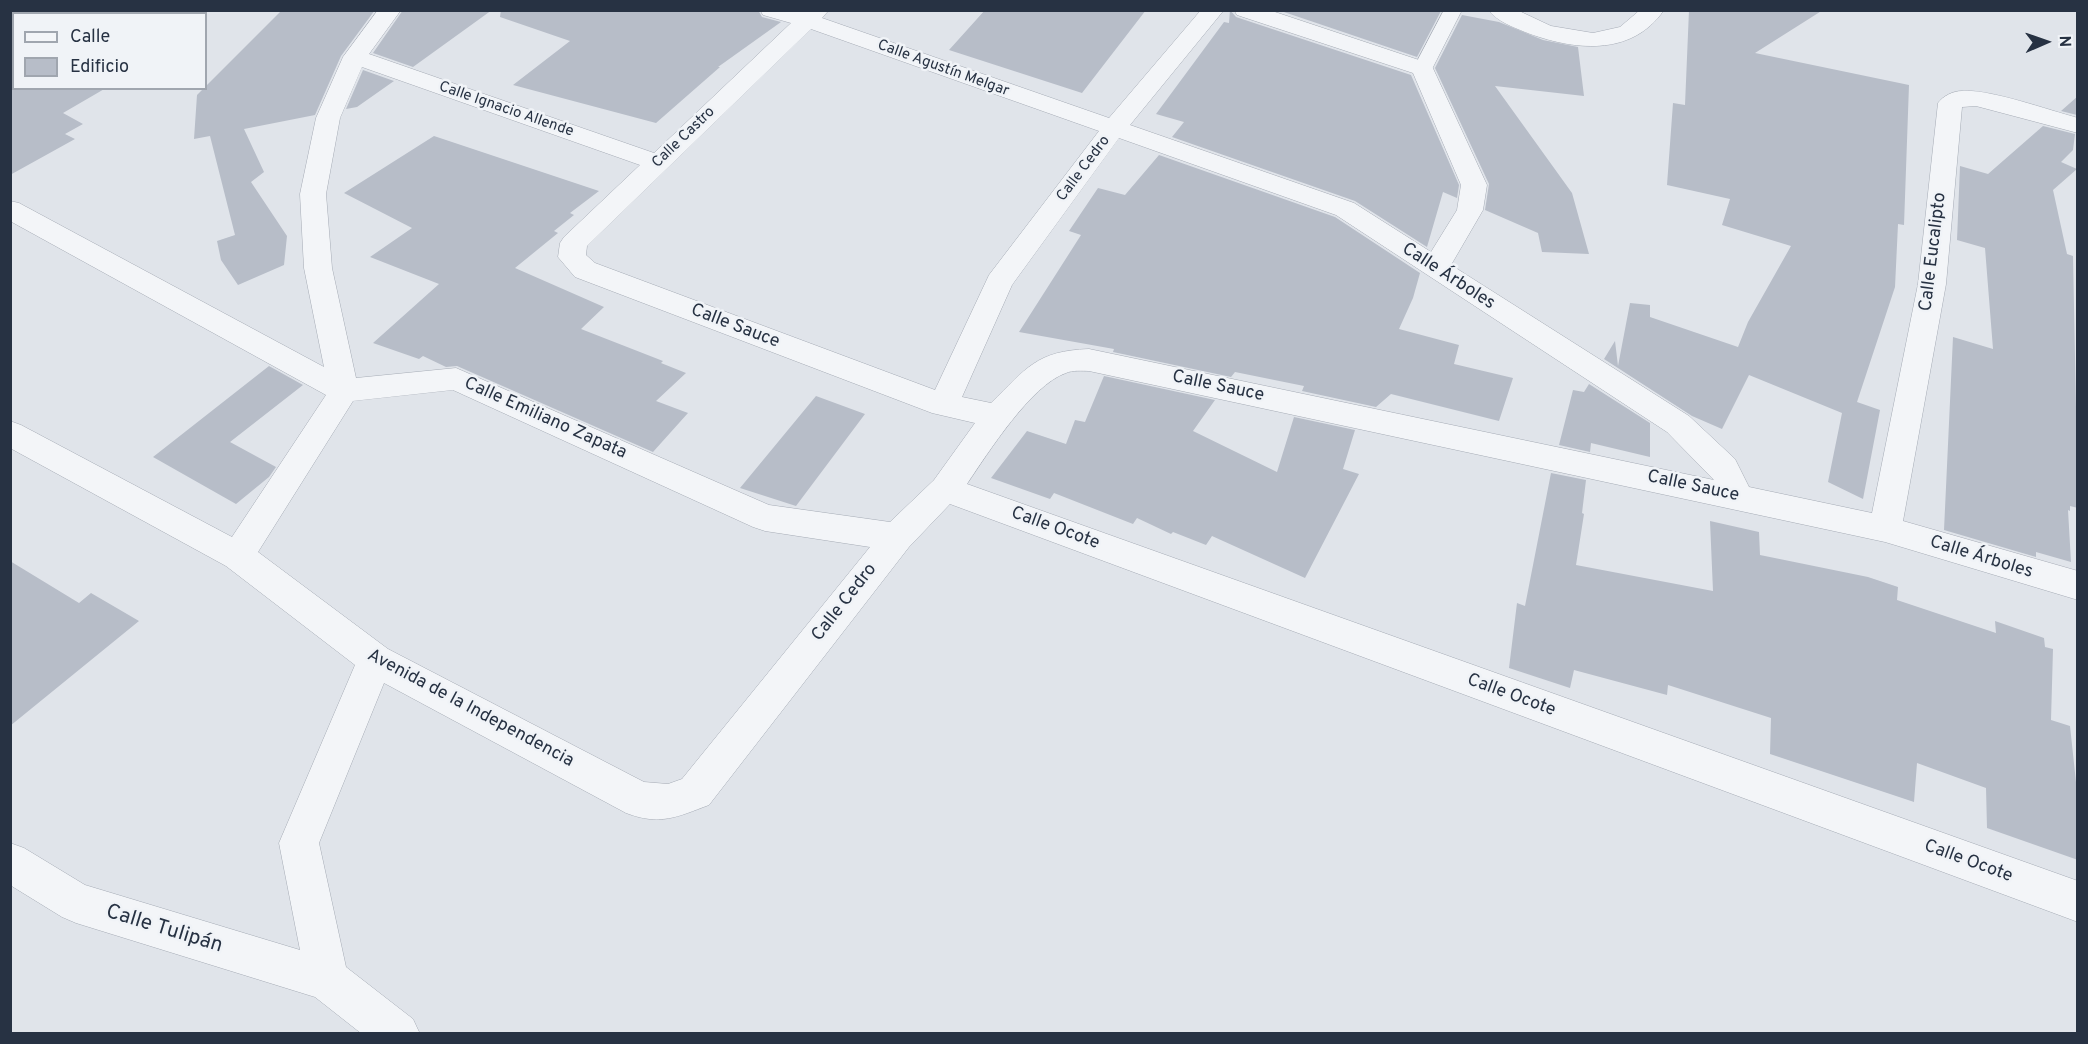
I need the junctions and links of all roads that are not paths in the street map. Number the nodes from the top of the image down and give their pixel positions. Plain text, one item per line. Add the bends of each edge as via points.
1 (390, 10) edge
2 (771, 10) edge
3 (1213, 10) edge
4 (1245, 10) edge
5 (1453, 10) edge
6 (1500, 10) edge
7 (1653, 10) edge
8 (812, 15) edge
9 (355, 57) junction
10 (1424, 69) junction
11 (2078, 126) edge
12 (1113, 129) junction
13 (658, 163) junction
14 (10, 209) edge
15 (1435, 269) junction
16 (585, 270) joint
17 (344, 391) junction
18 (943, 405) junction
19 (997, 416) junction
20 (10, 433) edge
21 (945, 489) junction
22 (1738, 497) junction
23 (1885, 529) junction
24 (897, 537) junction
25 (238, 556) junction
26 (2078, 586) edge
27 (375, 660) junction
28 (695, 792) joint
29 (10, 862) edge
30 (2078, 902) edge
31 (327, 979) junction
32 (398, 1034) edge

1 - 9 street
2 - 8 street, Calle Agustín Melgar
3 - 12 street, Calle Cedro
4 - 10 street
5 - 10 lane
6 - 7 street via 1516,21 1553,35 1591,39 1624,34
8 - 12 street, Calle Agustín Melgar
8 - 13 street, Calle Castro
9 - 13 street, Calle Ignacio Allende
9 - 17 street via 328,118 313,194 318,268
10 - 15 street via 1474,186 1470,210
11 - 23 street, Calle Eucalipto via 1977,99 1961,98 1950,104 1932,284
12 - 15 street, Calle Árboles via 1345,209
12 - 18 street, Calle Cedro via 999,282
13 - 16 street, Calle Castro via 574,243 572,257
14 - 17 street
15 - 22 street, Calle Árboles via 1678,424 1724,468
16 - 18 street, Calle Sauce
17 - 24 street, Calle Emiliano Zapata via 456,379 765,518
17 - 25 street
18 - 19 street, Calle Sauce
19 - 21 street, Calle Cedro
19 - 22 street, Calle Sauce via 1041,372 1063,361 1089,360
20 - 25 street, Avenida de la Independencia
21 - 24 street, Calle Cedro
21 - 30 street, Calle Ocote
22 - 23 street, Calle Sauce
23 - 26 street, Calle Árboles
24 - 28 street, Calle Cedro
25 - 27 street, Avenida de la Independencia
27 - 28 street, Avenida de la Independencia via 640,800 668,802
27 - 31 street via 298,843
29 - 31 street, Calle Tulipán via 76,903
31 - 32 street

